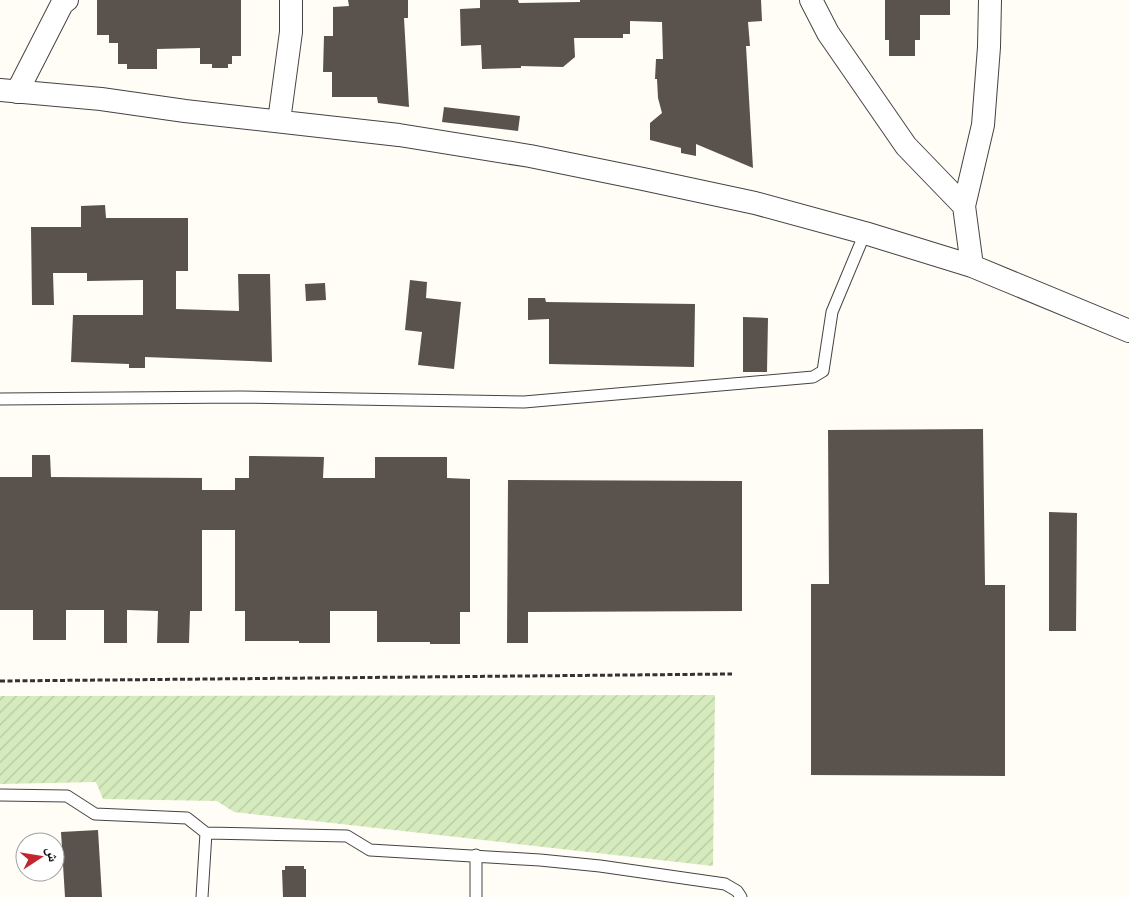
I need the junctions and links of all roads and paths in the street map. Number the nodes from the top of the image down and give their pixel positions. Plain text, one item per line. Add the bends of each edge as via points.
1 (67, 0) edge
2 (292, 0) edge
3 (812, 0) edge
4 (990, 0) edge
5 (8, 91) edge
6 (279, 122) junction
7 (964, 206) junction
8 (865, 233) junction
9 (972, 266) junction
10 (1129, 331) edge
11 (0, 399) edge
12 (732, 674) dead end
13 (0, 681) edge
14 (0, 795) edge
15 (206, 833) junction
16 (476, 855) junction
17 (202, 897) edge
18 (476, 897) edge
19 (741, 897) edge

1 - 5 street
2 - 6 street
3 - 7 street via 828,32 906,146
4 - 7 street via 983,125
5 - 6 street via 101,99
6 - 8 street via 399,134 530,156 755,203
7 - 9 street
8 - 9 street
8 - 11 lane via 832,312 823,371 813,377 524,402 241,397
9 - 10 street
12 - 13 path
14 - 15 lane via 67,796 95,814 187,818
15 - 16 lane via 347,836 370,850
15 - 17 lane
16 - 18 lane
16 - 19 lane via 600,866 724,884

